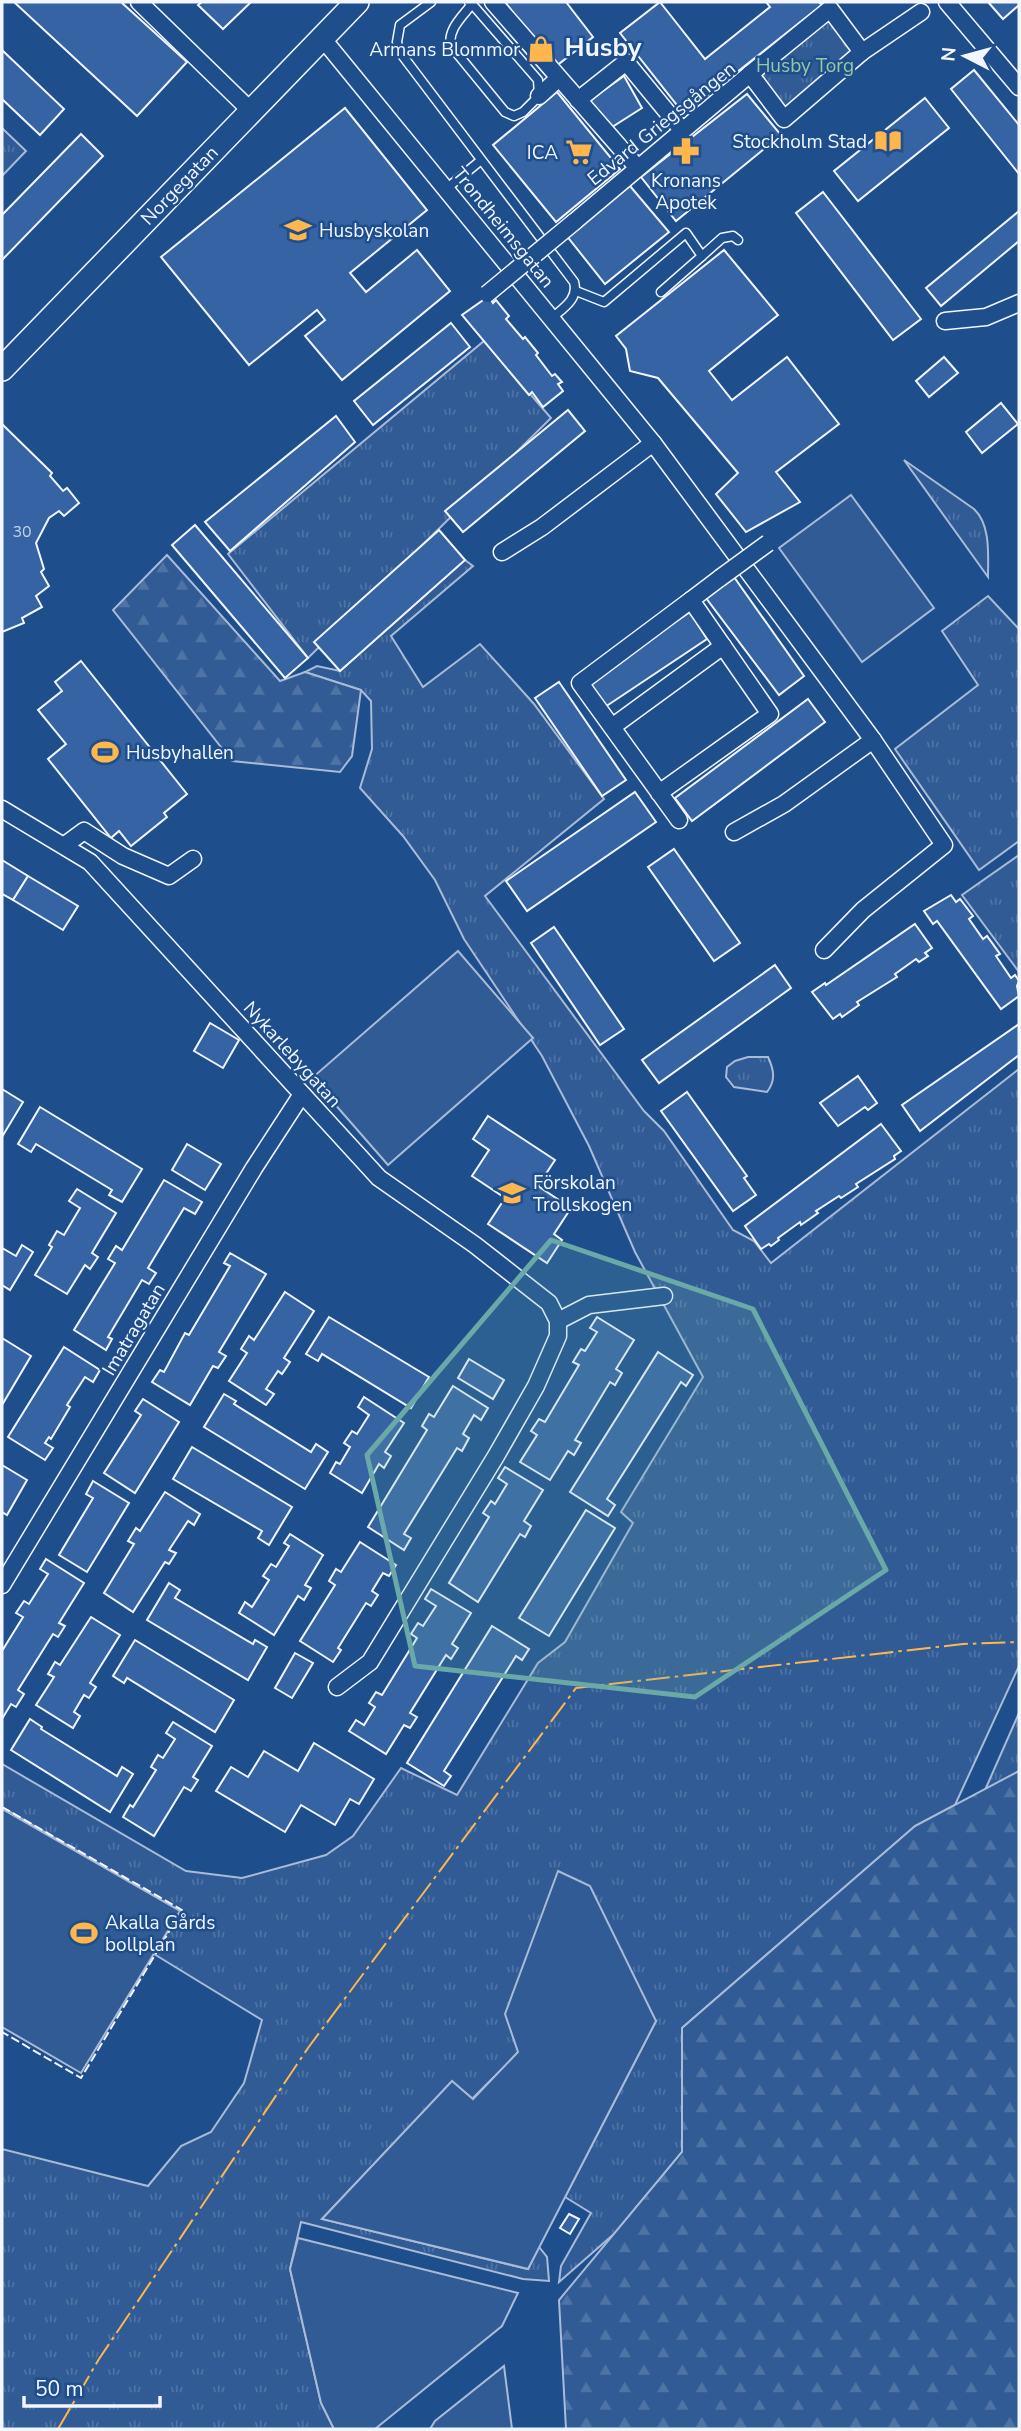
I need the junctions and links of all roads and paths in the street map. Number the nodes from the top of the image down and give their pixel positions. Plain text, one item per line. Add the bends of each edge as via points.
1 (139, 2) edge
2 (357, 2) edge
3 (431, 2) edge
4 (493, 2) edge
5 (947, 2) edge
6 (470, 3) edge
7 (922, 12) dead end
8 (323, 38) junction
9 (862, 52) junction
10 (750, 74) junction
11 (559, 78) junction
12 (1019, 87) edge
13 (539, 96) junction
14 (578, 100) junction
15 (250, 110) junction
16 (682, 130) junction
17 (480, 161) junction
18 (637, 167) junction
19 (446, 189) junction
20 (738, 240) dead end
21 (702, 256) junction
22 (576, 291) junction
23 (661, 292) dead end
24 (487, 294) dead end
25 (1019, 303) edge
26 (552, 318) junction
27 (945, 321) dead end
28 (2, 369) edge
29 (653, 443) junction
30 (768, 543) dead end
31 (502, 552) dead end
32 (691, 600) junction
33 (723, 646) junction
34 (612, 727) junction
35 (873, 740) junction
36 (659, 793) junction
37 (2, 809) edge
38 (679, 820) dead end
39 (734, 832) dead end
40 (65, 845) junction
41 (192, 859) dead end
42 (824, 950) dead end
43 (302, 1094) junction
44 (664, 1296) dead end
45 (558, 1321) junction
46 (2, 1585) edge
47 (337, 1686) dead end

1 - 15 street
2 - 8 street, Norgegatan
3 - 17 lane via 400,26 399,51
4 - 11 street
5 - 12 street
6 - 13 lane via 538,80
6 - 13 lane via 451,31 451,46 505,112 514,116 523,112
7 - 9 street, Edvard Griegsgången
8 - 15 street, Norgegatan
8 - 19 street, Trondheimsgatan
9 - 10 street via 830,9
9 - 10 street, Edvard Griegsgången via 784,118
10 - 16 street, Edvard Griegsgången
11 - 13 street
11 - 14 street
14 - 16 street via 626,62
14 - 18 street
15 - 28 street, Norgegatan
16 - 18 street, Edvard Griegsgången
17 - 19 lane
17 - 22 lane via 574,282
18 - 24 street, Edvard Griegsgången, bridge
19 - 26 street, Trondheimsgatan
20 - 21 lane via 722,238
21 - 22 lane via 686,233 604,302
21 - 23 lane
22 - 26 lane
25 - 27 street via 986,317
26 - 29 street, Trondheimsgatan
29 - 31 street
29 - 35 street, Trondheimsgatan
30 - 32 street, bridge
32 - 33 street
32 - 34 street via 580,683
33 - 34 street
33 - 36 street via 770,714
34 - 36 street
35 - 39 street via 784,804
35 - 42 street, Trondheimsgatan via 944,845 863,909
36 - 38 street
37 - 40 street, Nykarlebygatan
40 - 41 street via 84,831 123,856 170,876
40 - 43 street, Nykarlebygatan via 90,862
43 - 45 street, Nykarlebygatan via 379,1178 549,1303
43 - 46 street, Imatragatan
44 - 45 street via 589,1306
45 - 47 street via 558,1336 536,1386 496,1456 370,1662

